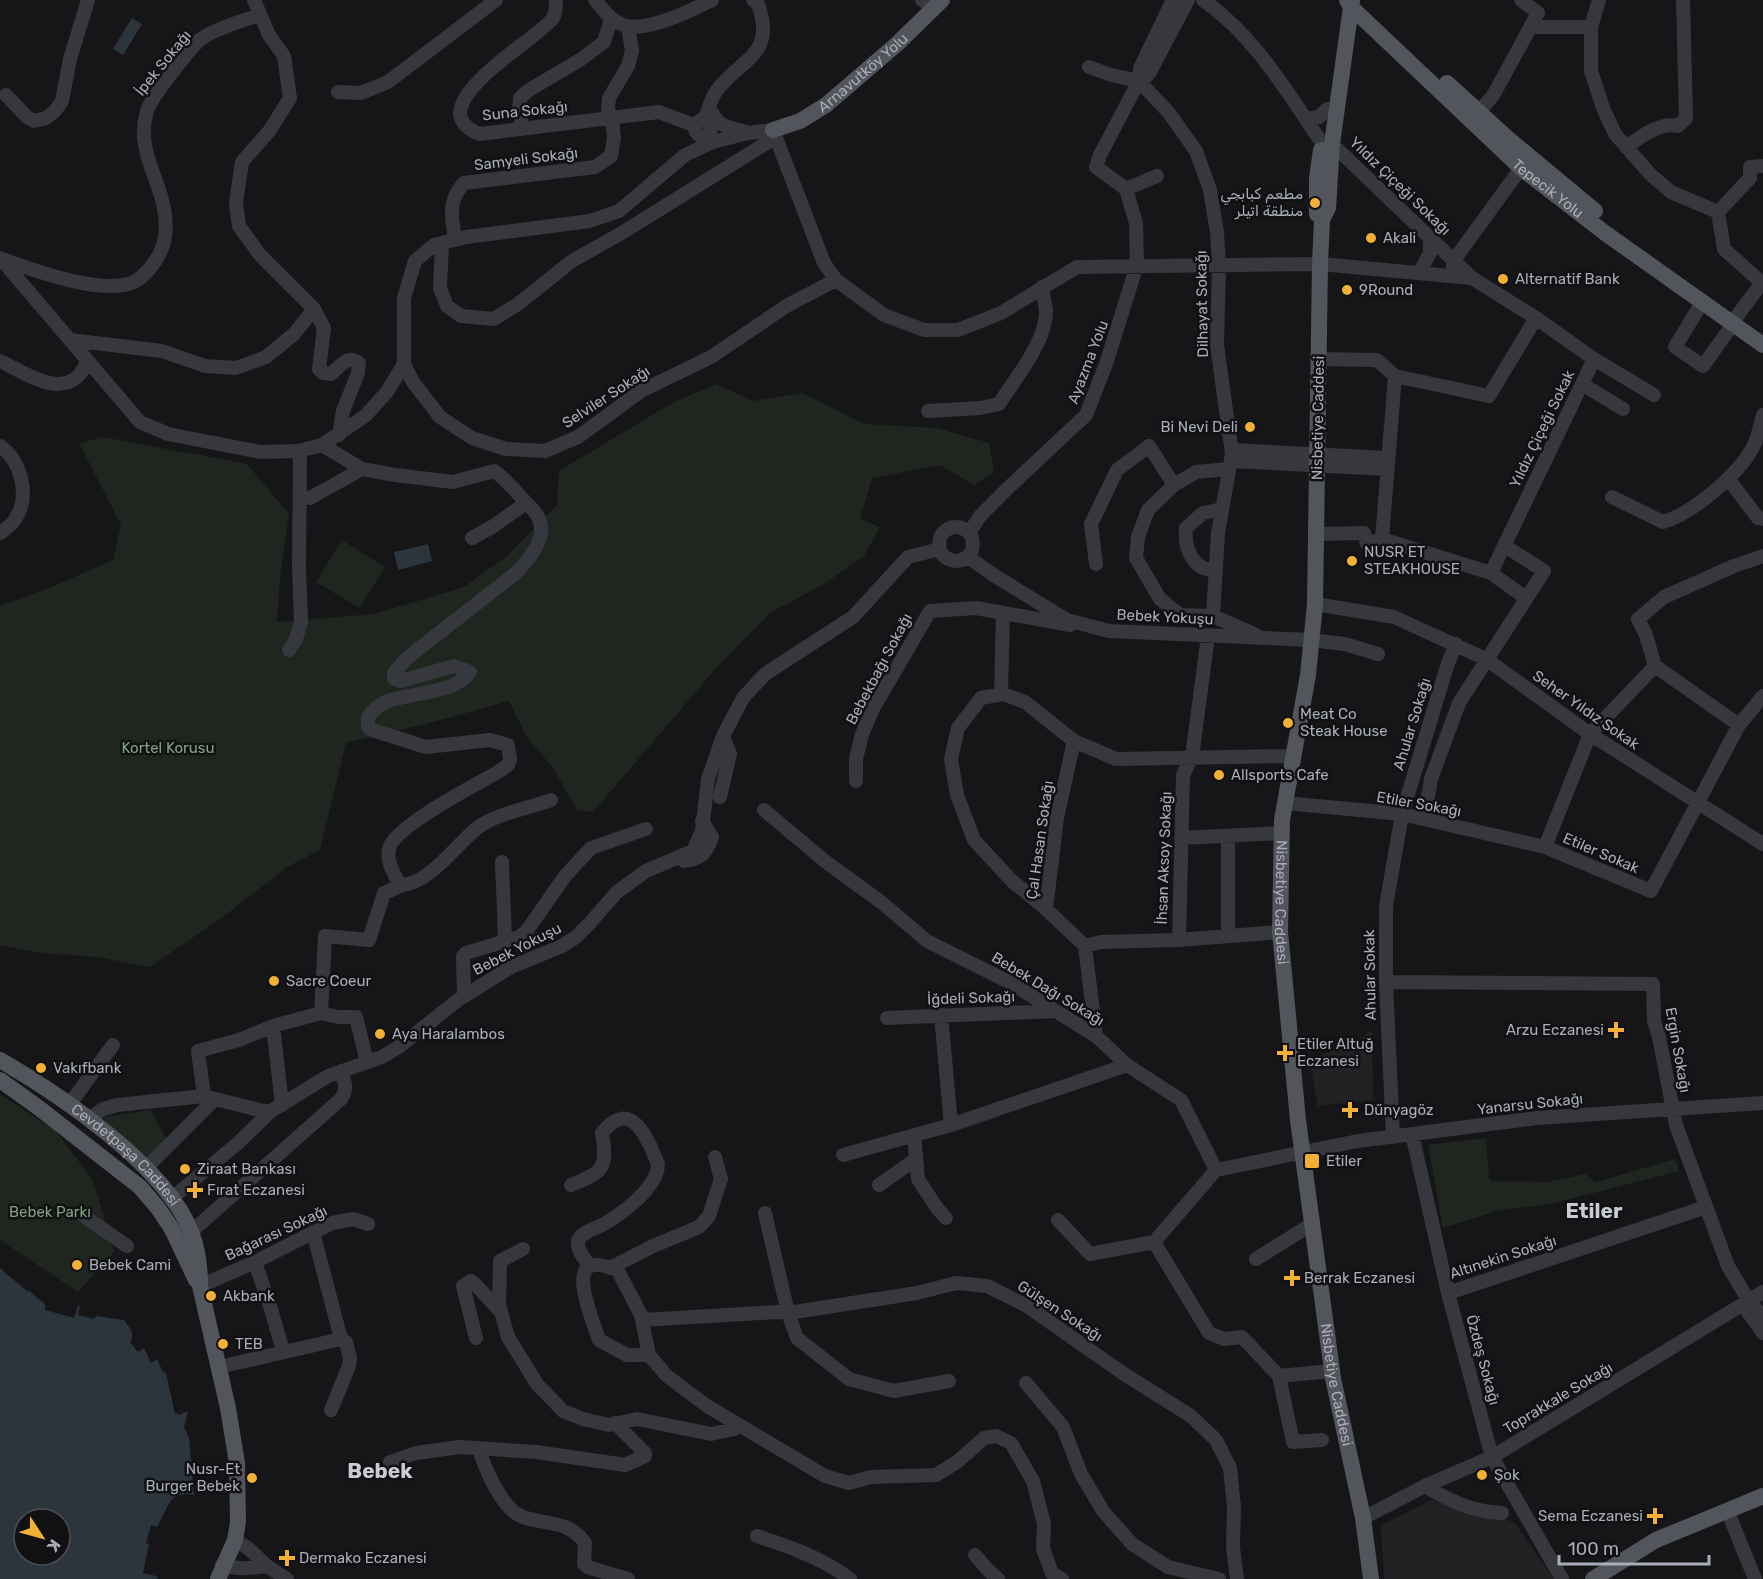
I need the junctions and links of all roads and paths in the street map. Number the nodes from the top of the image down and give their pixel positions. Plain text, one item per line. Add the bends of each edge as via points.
1 (88, 0) edge
2 (254, 0) edge
3 (496, 0) edge
4 (556, 0) edge
5 (595, 0) edge
6 (712, 0) edge
7 (753, 0) edge
8 (1173, 0) edge
9 (1188, 0) edge
10 (1205, 0) edge
11 (1521, 0) edge
12 (1599, 0) edge
13 (1683, 0) edge
14 (933, 3) edge
15 (1352, 7) edge
16 (260, 15) junction
17 (611, 19) junction
18 (628, 26) junction
19 (1531, 27) junction
20 (1591, 27) junction
21 (1089, 67) dead end
22 (1139, 81) junction
23 (338, 92) dead end
24 (6, 95) dead end
25 (1327, 109) junction
26 (612, 117) junction
27 (1306, 119) junction
28 (1480, 120) junction
29 (522, 128) junction
30 (706, 132) junction
31 (748, 133) junction
32 (774, 134) junction
33 (1327, 144) junction
34 (1626, 147) junction
35 (1526, 162) junction
36 (1763, 166) edge
37 (1156, 176) dead end
38 (1126, 189) junction
39 (1718, 212) junction
40 (1430, 237) junction
41 (448, 241) junction
42 (0, 258) edge
43 (1454, 260) junction
44 (1320, 264) junction
45 (1137, 265) junction
46 (1219, 265) junction
47 (1419, 273) junction
48 (1448, 276) junction
49 (1472, 278) junction
50 (837, 280) junction
51 (1762, 284) edge
52 (1042, 287) junction
53 (1703, 302) junction
54 (314, 309) junction
55 (1536, 318) junction
56 (1735, 320) junction
57 (1763, 334) edge
58 (70, 340) junction
59 (1763, 345) edge
60 (1318, 359) junction
61 (1594, 359) junction
62 (0, 361) edge
63 (88, 361) junction
64 (404, 364) junction
65 (1395, 376) junction
66 (1582, 384) junction
67 (1654, 395) dead end
68 (1623, 409) dead end
69 (928, 411) dead end
70 (1763, 415) edge
71 (339, 435) junction
72 (322, 445) junction
73 (0, 446) edge
74 (300, 451) junction
75 (1231, 458) junction
76 (1317, 460) junction
77 (1388, 464) junction
78 (362, 470) junction
79 (1729, 480) junction
80 (1174, 485) junction
81 (300, 497) junction
82 (1612, 497) dead end
83 (526, 503) junction
84 (1222, 509) junction
85 (1763, 519) edge
86 (0, 533) edge
87 (969, 533) junction
88 (1316, 534) junction
89 (472, 538) dead end
90 (1382, 540) junction
91 (1505, 546) junction
92 (940, 549) junction
93 (1763, 556) edge
94 (968, 557) junction
95 (1096, 564) dead end
96 (1216, 570) junction
97 (1491, 573) junction
98 (1526, 598) junction
99 (1315, 604) junction
100 (1003, 613) junction
101 (1213, 616) junction
102 (1109, 631) junction
103 (1208, 636) junction
104 (1264, 639) junction
105 (1311, 640) junction
106 (1456, 644) junction
107 (289, 650) dead end
108 (1378, 654) dead end
109 (1486, 659) junction
110 (1655, 666) junction
111 (1001, 694) junction
112 (1763, 696) edge
113 (1739, 725) junction
114 (1590, 734) junction
115 (723, 736) junction
116 (1074, 741) junction
117 (1293, 756) junction
118 (1192, 758) junction
119 (856, 781) dead end
120 (720, 797) dead end
121 (551, 800) dead end
122 (1698, 802) junction
123 (1285, 803) junction
124 (764, 810) dead end
125 (1402, 814) junction
126 (1424, 819) junction
127 (646, 829) dead end
128 (1282, 833) junction
129 (1228, 836) junction
130 (1181, 838) junction
131 (1763, 844) edge
132 (1545, 847) junction
133 (502, 862) dead end
134 (403, 885) junction
135 (1046, 909) junction
136 (1280, 932) junction
137 (1228, 936) junction
138 (1179, 940) junction
139 (505, 941) junction
140 (1085, 946) junction
141 (1386, 982) junction
142 (464, 996) junction
143 (1056, 1011) junction
144 (321, 1012) junction
145 (941, 1015) junction
146 (887, 1018) dead end
147 (273, 1026) junction
148 (1096, 1036) junction
149 (113, 1045) dead end
150 (0, 1060) edge
151 (367, 1062) junction
152 (1127, 1065) junction
153 (341, 1071) junction
154 (0, 1080) edge
155 (50, 1091) junction
156 (209, 1098) junction
157 (1763, 1102) edge
158 (69, 1105) junction
159 (39, 1108) junction
160 (276, 1108) junction
161 (1672, 1109) junction
162 (89, 1119) junction
163 (951, 1125) junction
164 (1412, 1134) junction
165 (914, 1135) junction
166 (75, 1136) junction
167 (1393, 1137) junction
168 (1302, 1152) junction
169 (843, 1155) dead end
170 (715, 1157) dead end
171 (916, 1159) junction
172 (143, 1165) junction
173 (1215, 1170) junction
174 (127, 1177) junction
175 (571, 1185) dead end
176 (879, 1185) dead end
177 (165, 1204) junction
178 (1706, 1207) junction
179 (765, 1213) dead end
180 (81, 1214) dead end
181 (946, 1218) dead end
182 (1058, 1220) dead end
183 (368, 1224) dead end
184 (1312, 1224) junction
185 (191, 1232) junction
186 (313, 1232) junction
187 (1154, 1242) junction
188 (127, 1246) dead end
189 (523, 1249) dead end
190 (1256, 1259) dead end
191 (255, 1262) junction
192 (590, 1266) junction
193 (610, 1268) junction
194 (200, 1286) junction
195 (1763, 1292) edge
196 (1448, 1293) junction
197 (1749, 1301) junction
198 (501, 1312) junction
199 (788, 1313) junction
200 (1763, 1317) edge
201 (643, 1320) junction
202 (1763, 1333) edge
203 (476, 1338) dead end
204 (341, 1339) junction
205 (283, 1351) junction
206 (650, 1355) junction
207 (219, 1367) junction
208 (1332, 1371) junction
209 (1279, 1376) junction
210 (949, 1381) dead end
211 (1026, 1383) dead end
212 (331, 1410) dead end
213 (615, 1423) junction
214 (738, 1426) junction
215 (1322, 1440) dead end
216 (479, 1448) junction
217 (1492, 1457) junction
218 (390, 1462) dead end
219 (1425, 1486) junction
220 (1763, 1496) edge
221 (1727, 1510) junction
222 (1502, 1514) dead end
223 (1363, 1518) junction
224 (757, 1536) dead end
225 (235, 1540) junction
226 (975, 1555) dead end
227 (267, 1566) junction
228 (220, 1572) edge
229 (1057, 1577) edge
230 (287, 1579) edge
231 (628, 1579) edge
232 (850, 1579) edge
233 (998, 1579) edge
234 (1219, 1579) edge
235 (1237, 1579) edge
236 (1371, 1579) edge
237 (1562, 1579) edge
238 (1593, 1579) edge
239 (1755, 1579) edge

1 - 24 street via 62,100 55,111 34,121
2 - 16 street
3 - 23 street via 388,82 361,93
4 - 29 street, Suna Sokağı via 553,18 496,63 473,86 464,102 461,115 472,131 480,134
5 - 17 street
6 - 18 street via 671,19
7 - 30 street via 758,4 765,32 759,47 716,91
8 - 22 street via 1140,68
9 - 22 street via 1150,72
10 - 27 street, Yıldız Çiçeği Sokağı via 1256,49
11 - 19 street via 1538,14
12 - 20 street
13 - 34 street via 1686,118 1678,126 1669,124 1651,131
14 - 32 main road, Arnavutköy Yolu via 897,44 826,105
15 - 25 main road, Nisbetiye Caddesi via 1334,61
15 - 28 main road, Tepecik Yolu via 1377,24
15 - 33 main road, Nisbetiye Caddesi
16 - 42 street, İpek Sokağı via 202,38 147,108 143,133 146,153 167,229 160,253 148,273 134,283 115,286 80,283
16 - 54 street via 284,56 290,98 270,130 242,162 236,203 240,226 260,255
17 - 18 street
17 - 29 street via 604,42 520,98
18 - 26 street via 632,51 628,66 609,98
19 - 20 street
19 - 28 street via 1494,94 1493,113
20 - 34 street via 1591,71 1603,108
21 - 22 street
22 - 38 street via 1096,167
22 - 46 street, Dilhayat Sokağı via 1169,113 1196,151 1210,190
25 - 27 street via 1319,117
25 - 33 main road, Nisbetiye Caddesi
26 - 29 street, Suna Sokağı
26 - 30 street, Suna Sokağı via 659,112
26 - 41 street, Samyeli Sokağı via 611,156 595,167 464,183 455,193
27 - 33 street, Yıldız Çiçeği Sokağı
28 - 35 main road, Tepecik Yolu
30 - 31 street
30 - 31 street via 717,122
30 - 32 street
30 - 41 street via 619,211 590,222
31 - 32 street
32 - 41 street via 572,261 494,319 461,316 447,306 440,288
32 - 50 street via 824,263
33 - 40 street, Yıldız Çiçeği Sokağı
33 - 44 main road, Nisbetiye Caddesi via 1317,178 1317,214 1323,220
34 - 39 street via 1671,192
35 - 43 street
35 - 53 main road, Tepecik Yolu via 1605,233
35 - 56 main road, Tepecik Yolu
36 - 39 street via 1750,167 1750,178
37 - 38 street
38 - 45 street, Ayazma Yolu via 1136,223
39 - 51 street via 1724,249
40 - 43 street, Yıldız Çiçeği Sokağı
40 - 47 street via 1430,254
41 - 64 street via 434,245 415,261 404,298
42 - 58 street
43 - 48 street
43 - 49 street, Yıldız Çiçeği Sokağı
44 - 46 street
44 - 47 street
44 - 60 main road, Nisbetiye Caddesi
45 - 46 street
45 - 52 street via 1077,267
45 - 87 street, Ayazma Yolu via 1086,415 980,516
46 - 75 street, Dilhayat Sokağı via 1217,345
47 - 48 street
48 - 49 street
49 - 55 street, Yıldız Çiçeği Sokak
50 - 52 street via 884,315 924,330 958,330 1001,313
50 - 64 street, Selviler Sokağı via 788,305 711,357 641,391 578,437 545,451 506,449 472,438 440,417 412,382
51 - 56 street
52 - 69 street via 1046,312 1043,332 999,404
53 - 56 main road, Tepecik Yolu
53 - 56 street via 1674,347 1703,366
54 - 58 street via 294,334 266,357 236,368 205,366 162,351
54 - 71 street via 324,328 319,369 322,373 331,374 343,362 359,363
55 - 61 street, Yıldız Çiçeği Sokak
55 - 65 street via 1489,396
56 - 57 main road, Tepecik Yolu
56 - 59 main road, Tepecik Yolu
58 - 63 street
60 - 65 street via 1377,360
60 - 76 main road, Nisbetiye Caddesi
61 - 66 street, Yıldız Çiçeği Sokak
61 - 67 street
62 - 63 street via 59,385 77,377
63 - 74 street via 140,422 168,434 260,453
64 - 71 street via 387,393
65 - 77 street
66 - 68 street
66 - 91 street, Yıldız Çiçeği Sokak
70 - 79 street via 1753,447
71 - 72 street
72 - 74 street
72 - 78 street
73 - 86 street via 10,453 20,472 23,492 17,518
74 - 81 street
75 - 76 street
75 - 80 street
75 - 84 street, Dilhayat Sokağı
76 - 77 street
76 - 88 main road, Nisbetiye Caddesi
77 - 90 street
78 - 81 street via 310,498
78 - 83 street via 453,482 494,471
79 - 82 street via 1685,513 1663,522
79 - 85 street via 1758,518
80 - 95 street via 1149,446 1117,470 1091,524
80 - 101 street via 1148,510 1138,537 1136,558 1160,599 1180,615
81 - 107 street via 301,622
83 - 89 street
83 - 134 street via 538,517 540,533 531,557 407,658 394,674 401,681 454,666 470,672 466,679 386,702 368,717 368,728 426,747 490,740 508,745 510,751 508,765 409,825 392,840 391,867
84 - 96 street, Dilhayat Sokağı
84 - 96 street via 1203,513 1186,528 1185,538 1187,552 1197,564
87 - 92 street via 962,528 950,528 940,538
87 - 94 street via 973,544
88 - 90 street via 1364,533 1367,544
88 - 99 main road, Nisbetiye Caddesi
90 - 97 street
91 - 97 street, Yıldız Çiçeği Sokak
91 - 98 street via 1544,571
92 - 94 street via 953,561
92 - 115 street via 908,557 853,617 765,674 743,698
93 - 110 street via 1664,597 1638,619
94 - 102 street, Bebek Yokuşu via 1067,621
96 - 101 street, Dilhayat Sokağı
97 - 98 street
98 - 109 street
99 - 105 main road, Nisbetiye Caddesi
99 - 106 street, Seher Yıldız Sokak via 1394,617
100 - 102 street, Bebekbağı Sokağı
100 - 111 street
100 - 119 street, Bebekbağı Sokağı via 976,608 930,610 862,734
101 - 104 street
102 - 103 street, Bebek Yokuşu
103 - 104 street, Bebek Yokuşu
103 - 118 street, İhsan Aksoy Sokağı
104 - 105 street, Bebek Yokuşu
105 - 108 street, Bebek Yokuşu via 1345,644
105 - 117 main road, Nisbetiye Caddesi
106 - 109 street, Seher Yıldız Sokak
106 - 125 street, Ahular Sokağı
109 - 114 street, Seher Yıldız Sokak
109 - 126 street via 1459,703 1431,779
110 - 113 street
110 - 114 street
111 - 116 street via 1025,702
111 - 135 street via 981,698 958,728 951,759 957,795 974,840 1012,881
112 - 113 street
113 - 122 street
114 - 122 street, Seher Yıldız Sokak
114 - 132 street
115 - 120 street via 730,754
115 - 142 street, Bebek Yokuşu via 708,779 702,821 712,837 705,854 646,871 617,892 569,941 511,967
116 - 118 street via 1116,759
116 - 135 street, Çal Hasan Sokağı via 1057,818
117 - 118 street
117 - 123 main road, Nisbetiye Caddesi
118 - 130 street, İhsan Aksoy Sokağı via 1183,775
121 - 134 street via 490,821 429,873
122 - 131 street, Seher Yıldız Sokak
122 - 132 street, Etiler Sokak via 1651,891
123 - 125 street, Etiler Sokağı
123 - 128 main road, Nisbetiye Caddesi
124 - 143 street, Bebek Dağı Sokağı via 927,941 1009,982
125 - 126 street, Etiler Sokağı
125 - 141 street, Ahular Sokak via 1386,906
126 - 132 street, Etiler Sokağı
127 - 139 street via 591,848 565,876 526,932
128 - 129 street
128 - 136 main road, Nisbetiye Caddesi
129 - 130 street
129 - 137 street
130 - 138 street, İhsan Aksoy Sokağı
133 - 139 street
134 - 144 street via 384,893 369,940 325,936
135 - 140 street, Çal Hasan Sokağı
136 - 137 street
136 - 168 main road, Nisbetiye Caddesi
137 - 138 street
138 - 140 street
139 - 142 street via 464,956
140 - 148 street
141 - 161 street, Ergin Sokağı via 1653,984 1654,1022
141 - 167 street, Ahular Sokak
142 - 151 street, Bebek Yokuşu via 400,1046
143 - 145 street, İğdeli Sokağı
143 - 148 street, Bebek Dağı Sokağı
144 - 147 street
144 - 151 street via 356,1017
145 - 146 street, İğdeli Sokağı
145 - 163 street
147 - 156 street via 198,1051
147 - 160 street
148 - 152 street, Bebek Dağı Sokağı
149 - 158 street
150 - 155 main road, Cevdetpaşa Caddesi
151 - 153 street, Bebek Yokuşu
152 - 163 street
152 - 173 street, Bebek Dağı Sokağı via 1181,1100
153 - 160 street, Bebek Yokuşu
153 - 185 street via 346,1091 341,1099
154 - 159 main road, Cevdetpaşa Caddesi
155 - 158 main road, Cevdetpaşa Caddesi
155 - 159 main road via 42,1097
156 - 160 street via 263,1112
156 - 162 street via 117,1105
156 - 172 street
157 - 161 street, Yanarsu Sokağı
158 - 162 main road, Cevdetpaşa Caddesi
159 - 166 main road, Cevdetpaşa Caddesi
160 - 177 street, Bebek Yokuşu
161 - 164 street, Yanarsu Sokağı via 1537,1118
161 - 178 street, Ergin Sokağı
162 - 166 main road
162 - 172 main road, Cevdetpaşa Caddesi
163 - 165 street
164 - 167 street, Yanarsu Sokağı
164 - 196 street, Özdeş Sokağı
165 - 169 street
165 - 171 street
166 - 174 main road, Cevdetpaşa Caddesi
167 - 168 street, Yanarsu Sokağı
168 - 173 street
168 - 184 main road, Nisbetiye Caddesi
170 - 193 street via 721,1179 709,1216 699,1227
171 - 176 street
171 - 181 street via 918,1179
172 - 174 main road via 134,1176
172 - 177 main road, Cevdetpaşa Caddesi
173 - 187 street
174 - 177 main road, Cevdetpaşa Caddesi
175 - 192 street via 602,1169 602,1133 612,1122 626,1119 639,1126 658,1171 651,1186 638,1198 604,1225 582,1234 577,1244
177 - 185 main road, Cevdetpaşa Caddesi
177 - 194 main road, Cevdetpaşa Caddesi via 172,1229
178 - 196 street, Altınekin Sokağı
178 - 197 street, Ergin Sokağı via 1728,1266
179 - 199 street
180 - 188 street
182 - 187 street via 1090,1254
183 - 186 street, Bağarası Sokağı via 353,1219
184 - 190 street
184 - 208 main road, Nisbetiye Caddesi
185 - 194 main road, Cevdetpaşa Caddesi
186 - 191 street, Bağarası Sokağı
186 - 204 street
187 - 209 street via 1209,1333 1224,1339 1242,1337
189 - 198 street via 500,1261
191 - 194 street, Bağarası Sokağı
191 - 205 street
192 - 193 street via 596,1263
192 - 206 street via 582,1277 583,1289 599,1340 627,1355
193 - 201 street via 618,1271
194 - 207 main road, Cevdetpaşa Caddesi
195 - 197 street, Toprakkale Sokağı
196 - 217 street, Özdeş Sokağı
197 - 200 street, Ergin Sokağı
197 - 202 street, Ergin Sokağı via 1748,1312
197 - 217 street, Toprakkale Sokağı
198 - 203 street via 474,1283 463,1286
198 - 213 street via 508,1337 537,1384 563,1411 583,1419
199 - 201 street, Gülşen Sokağı
199 - 210 street via 797,1338 849,1379 894,1391
199 - 235 street, Gülşen Sokağı via 956,1283 987,1286 1027,1306 1191,1416 1216,1440 1230,1468
201 - 206 street
204 - 205 street
204 - 212 street via 346,1342 349,1366
205 - 207 street
206 - 214 street via 667,1376
207 - 225 main road, Cevdetpaşa Caddesi via 237,1463
208 - 209 street
208 - 223 main road, Nisbetiye Caddesi
209 - 215 street via 1293,1442
211 - 234 street via 1063,1427 1080,1474 1102,1511 1132,1544 1167,1566
213 - 214 street via 637,1419 711,1434
213 - 216 street via 645,1456 625,1465
214 - 229 street via 825,1476 849,1483 871,1477 936,1475 984,1438 996,1436 1011,1443 1033,1481 1044,1524 1042,1549
216 - 218 street via 416,1453
216 - 231 street via 485,1468 511,1510 522,1517 570,1528 585,1543 587,1567
217 - 219 street, Toprakkale Sokağı
217 - 237 street, Özdeş Sokağı
219 - 222 street via 1452,1502
219 - 223 street, Toprakkale Sokağı
220 - 221 main road
221 - 238 main road via 1656,1540
221 - 239 street
223 - 236 main road, Nisbetiye Caddesi
224 - 232 street via 805,1552
225 - 227 street
225 - 228 main road, Cevdetpaşa Caddesi
226 - 233 street
227 - 228 street
227 - 230 street

